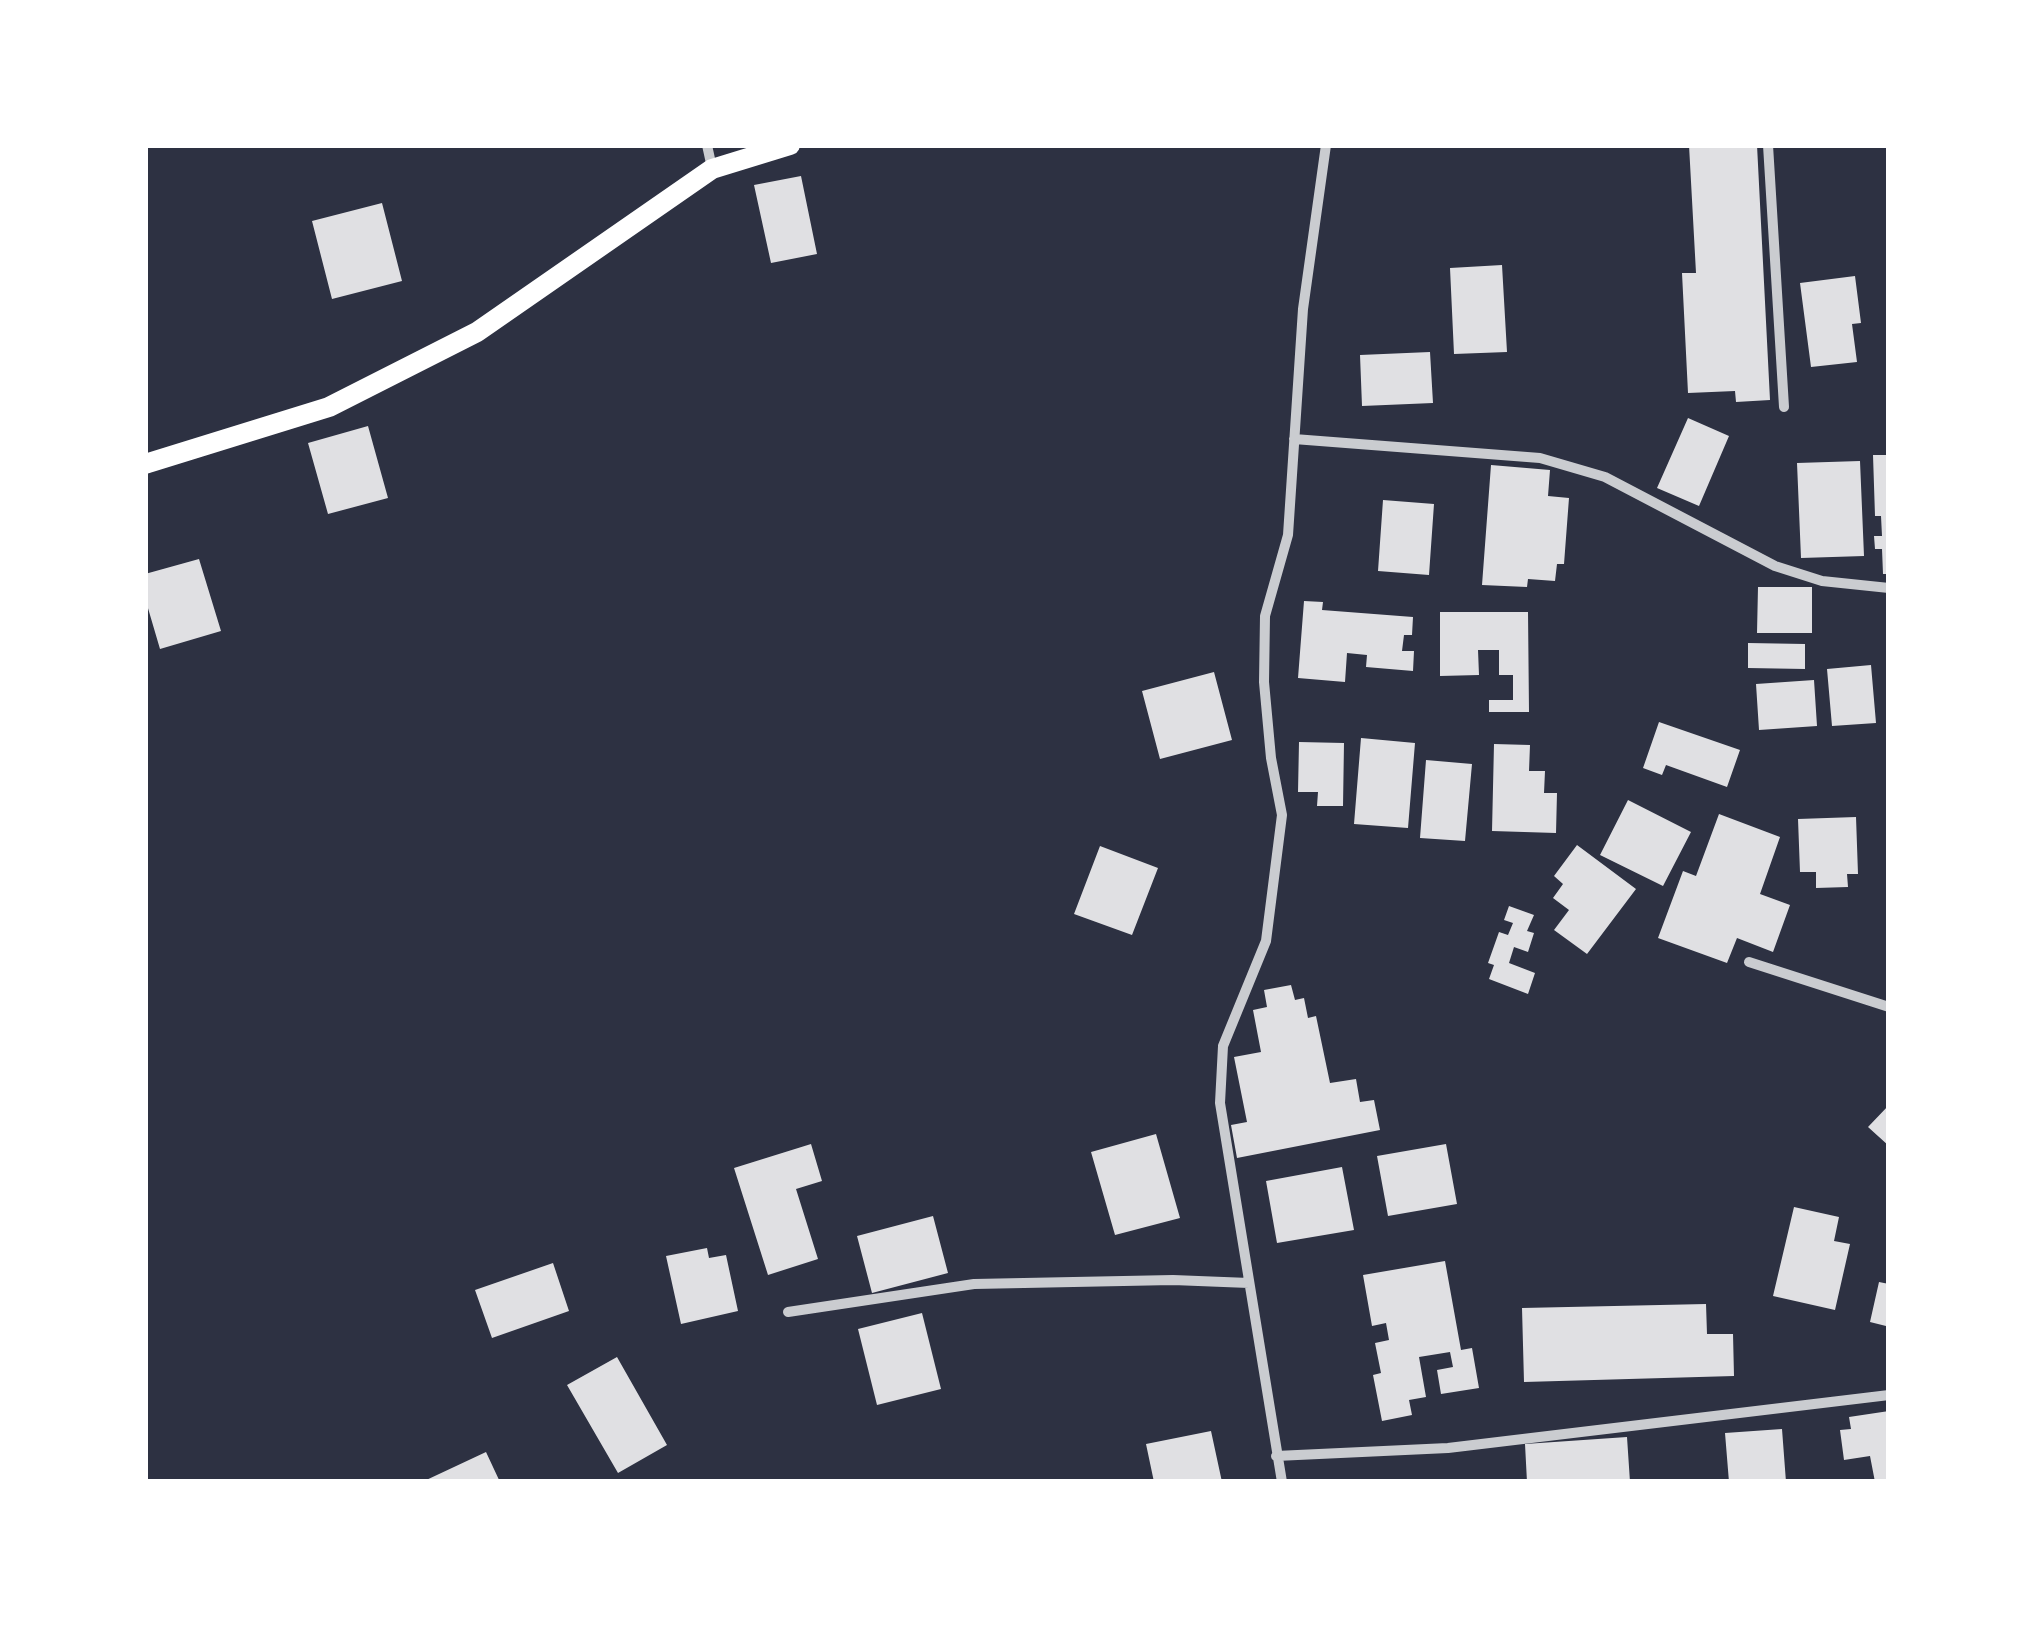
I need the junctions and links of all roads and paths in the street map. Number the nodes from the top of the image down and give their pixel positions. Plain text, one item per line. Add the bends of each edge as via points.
1 (707, 145) edge
2 (790, 145) edge
3 (1326, 145) edge
4 (1768, 145) edge
5 (712, 169) junction
6 (1784, 407) dead end
7 (1294, 439) junction
8 (145, 464) edge
9 (1889, 588) edge
10 (1749, 962) dead end
11 (1889, 1007) edge
12 (1249, 1283) junction
13 (788, 1312) dead end
14 (1889, 1395) edge
15 (1276, 1456) junction
16 (1282, 1482) edge

1 - 5 street
2 - 5 main road
3 - 7 street via 1303,310
4 - 6 street
5 - 8 main road via 476,332 329,407
7 - 9 street via 1540,458 1605,477 1774,566 1822,582
7 - 12 street via 1288,535 1264,616 1264,682 1282,816 1266,942 1223,1046 1220,1103
10 - 11 street
12 - 13 street via 974,1284
12 - 15 street
14 - 15 street via 1448,1448
15 - 16 street

